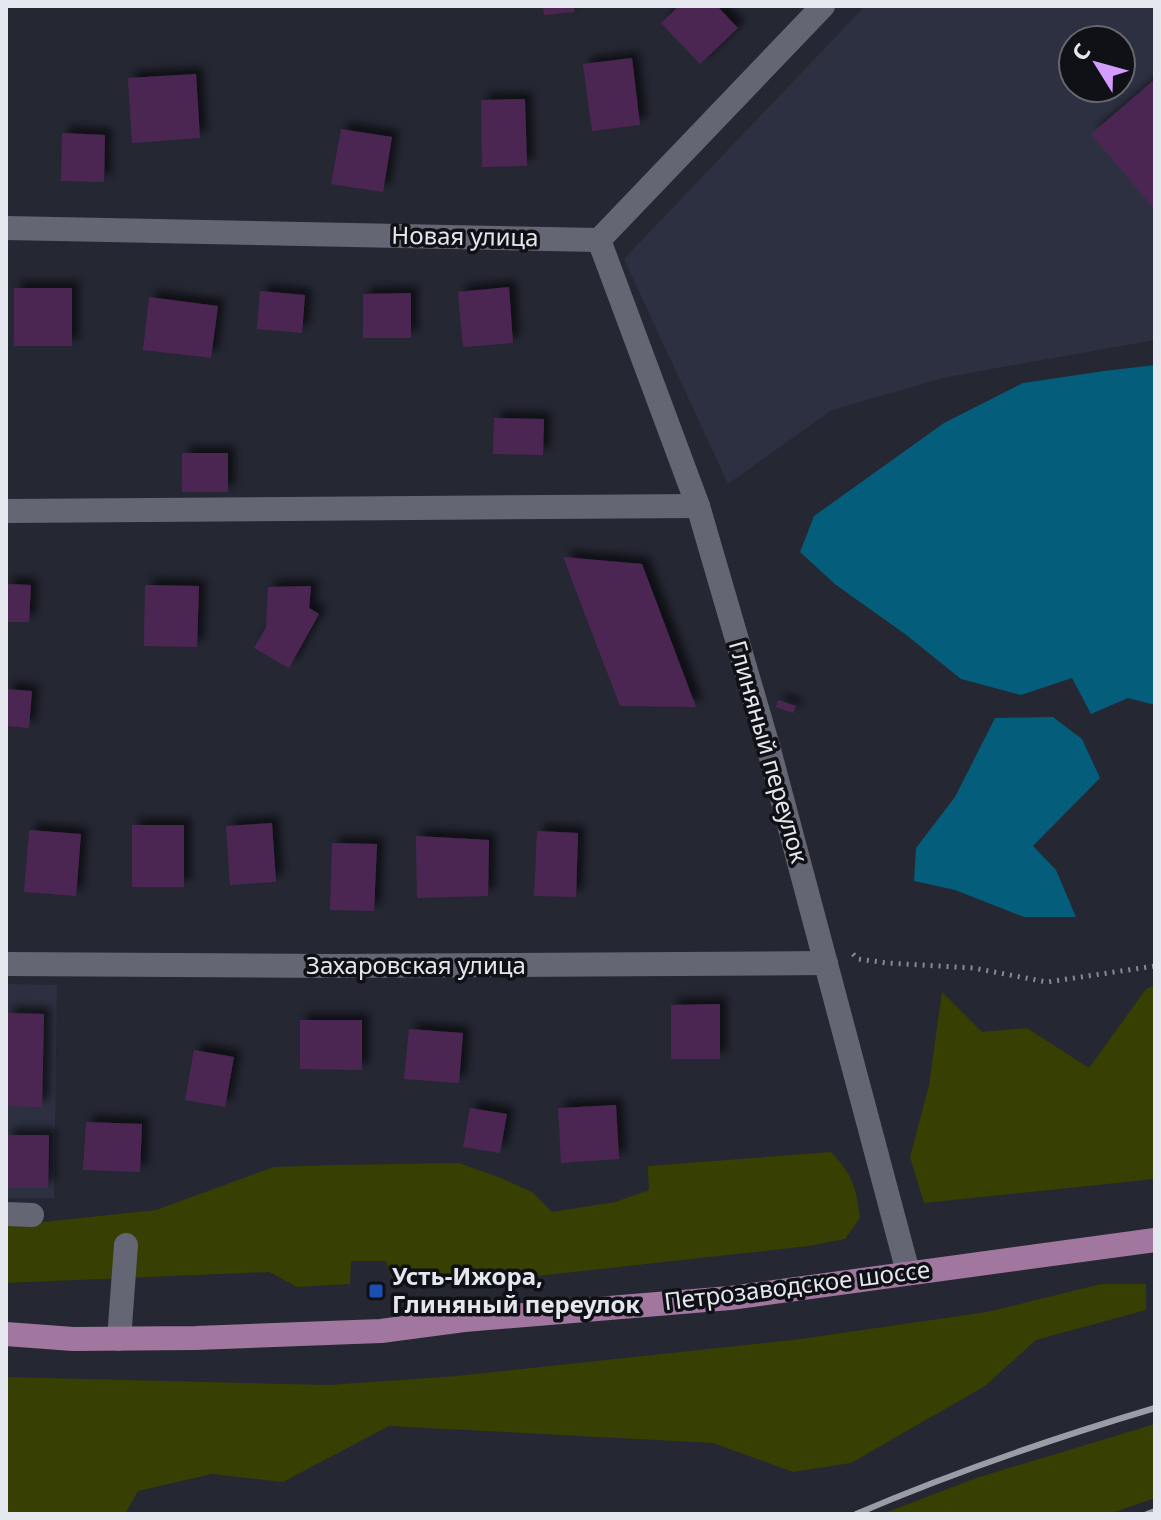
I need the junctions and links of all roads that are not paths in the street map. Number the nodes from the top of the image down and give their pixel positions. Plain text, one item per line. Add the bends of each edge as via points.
1 (823, 6) edge
2 (6, 228) edge
3 (599, 240) junction
4 (698, 506) junction
5 (6, 511) edge
6 (826, 963) junction
7 (6, 964) edge
8 (6, 1214) edge
9 (32, 1215) dead end
10 (1155, 1240) edge
11 (126, 1245) dead end
12 (908, 1272) junction
13 (6, 1334) edge
14 (119, 1339) junction

1 - 3 street
2 - 3 street, Новая улица
3 - 4 street, Глиняный переулок
4 - 5 street
4 - 6 street, Глиняный переулок
6 - 7 street, Захаровская улица
6 - 12 street, Глиняный переулок
8 - 9 street
10 - 12 main road, Петрозаводское шоссе
11 - 14 street
12 - 14 main road, Петрозаводское шоссе via 730,1298 381,1331
13 - 14 main road, Петрозаводское шоссе

